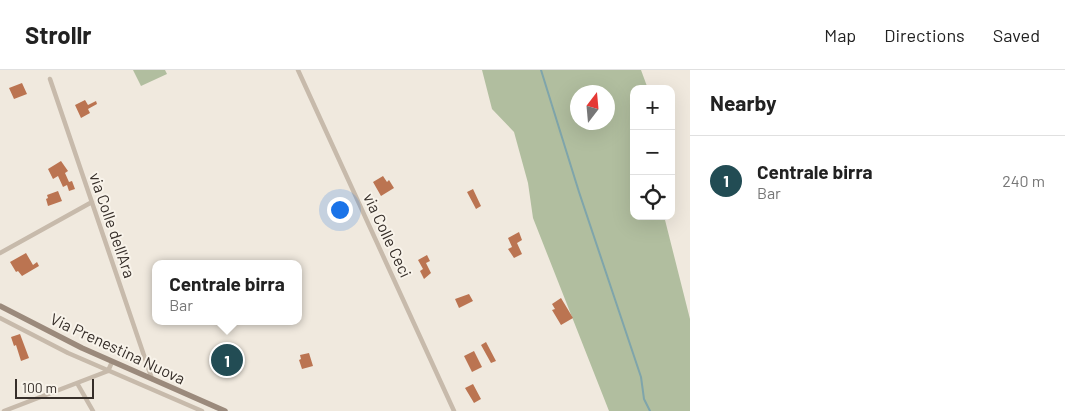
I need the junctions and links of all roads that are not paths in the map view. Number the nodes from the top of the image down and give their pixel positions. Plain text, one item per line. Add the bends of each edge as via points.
1 (298, 70) edge
2 (50, 79) dead end
3 (92, 202) junction
4 (0, 252) edge
5 (0, 306) edge
6 (0, 318) edge
7 (112, 362) junction
8 (108, 371) junction
9 (152, 380) junction
10 (77, 383) junction
11 (4, 411) edge
12 (93, 411) edge
13 (202, 411) edge
14 (226, 411) edge
15 (454, 411) edge

1 - 15 street, via Colle Ceci
2 - 3 street, via Colle dell'Ara
3 - 4 street
3 - 9 street, via Colle dell'Ara
5 - 7 main road, Via Prenestina Nuova
6 - 8 street
7 - 8 street
7 - 9 main road, Via Prenestina Nuova
8 - 10 street
8 - 13 street
9 - 14 main road, Via Prenestina Nuova
10 - 11 street
10 - 12 street

